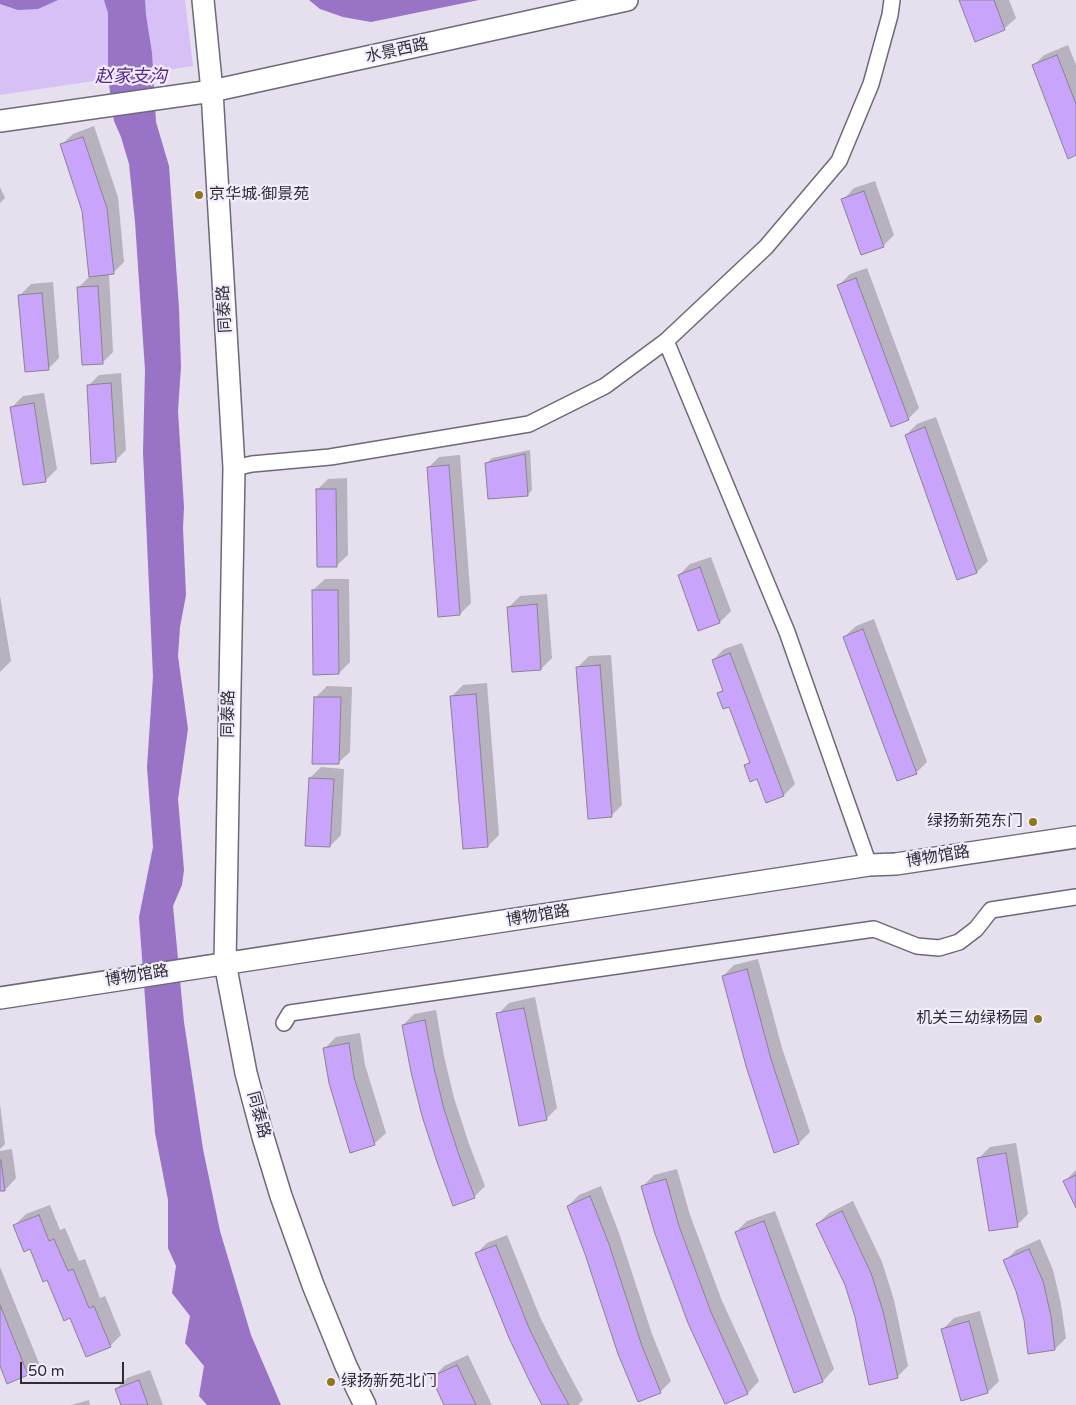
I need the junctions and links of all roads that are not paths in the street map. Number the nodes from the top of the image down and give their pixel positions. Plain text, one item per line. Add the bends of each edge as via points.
1 (203, 0) edge
2 (628, 0) edge
3 (892, 0) edge
4 (212, 91) junction
5 (0, 121) edge
6 (666, 341) junction
7 (234, 468) junction
8 (1076, 837) edge
9 (869, 865) junction
10 (1076, 897) edge
11 (225, 963) junction
12 (0, 998) edge
13 (284, 1023) dead end
14 (365, 1405) edge

1 - 4 street, 同泰路
2 - 4 street, 水景西路
3 - 6 street via 870,84 839,161 766,247
4 - 5 street, 水景西路
4 - 7 street, 同泰路
6 - 7 street via 605,386 529,424 330,457
6 - 9 street via 787,632
7 - 11 street, 同泰路
8 - 9 street, 博物馆路 via 896,864
9 - 11 street, 博物馆路
10 - 13 street via 991,910 965,938 939,948 917,946 874,929 290,1013
11 - 12 street, 博物馆路
11 - 14 street, 同泰路 via 246,1073 281,1196 317,1294

